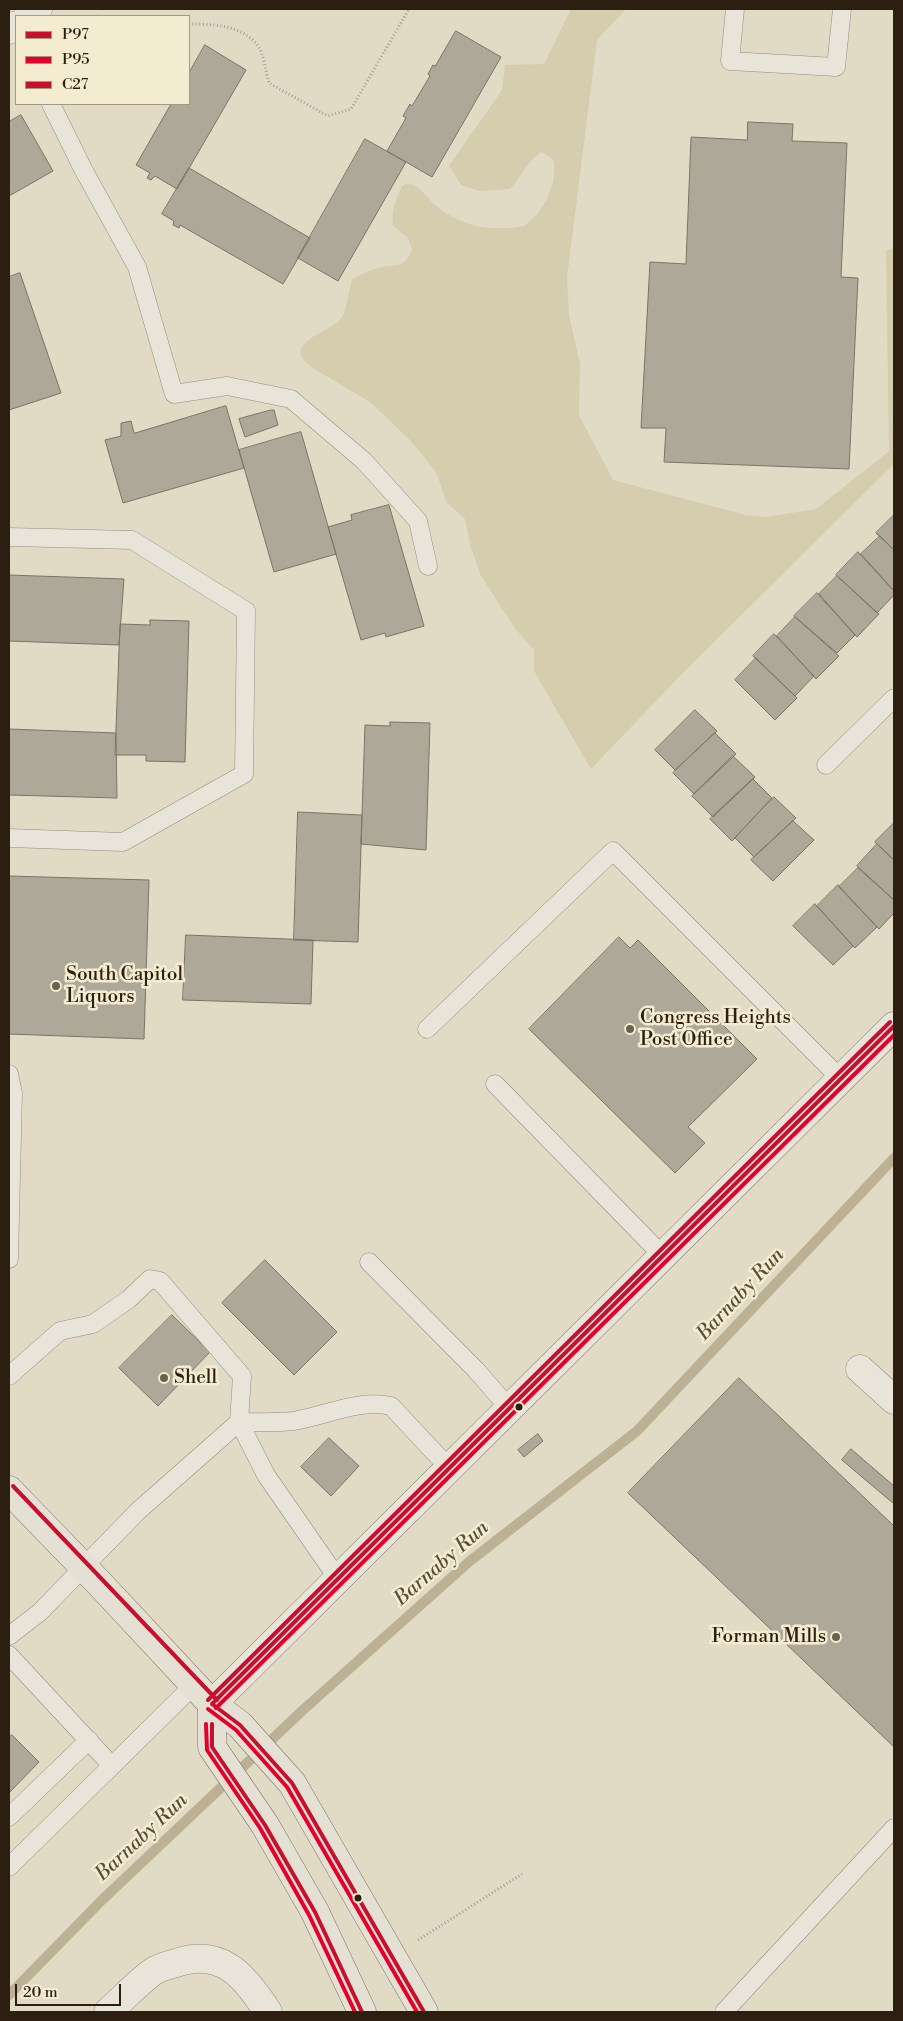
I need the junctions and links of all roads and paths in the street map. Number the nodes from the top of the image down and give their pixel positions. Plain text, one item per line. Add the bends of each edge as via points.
1 (409, 9) edge
2 (734, 9) edge
3 (842, 9) edge
4 (190, 24) edge
5 (51, 105) edge
6 (9, 537) edge
7 (428, 566) dead end
8 (894, 698) edge
9 (826, 765) dead end
10 (9, 838) edge
11 (894, 1026) edge
12 (427, 1029) dead end
13 (9, 1074) edge
14 (841, 1079) junction
15 (495, 1084) dead end
16 (663, 1256) junction
17 (9, 1259) edge
18 (369, 1262) dead end
19 (860, 1369) dead end
20 (9, 1376) edge
21 (894, 1400) edge
22 (509, 1408) junction
23 (239, 1422) junction
24 (449, 1468) junction
25 (9, 1490) edge
26 (83, 1566) junction
27 (338, 1580) junction
28 (9, 1636) edge
29 (9, 1655) edge
30 (203, 1695) junction
31 (89, 1740) junction
32 (112, 1766) junction
33 (9, 1817) edge
34 (894, 1828) edge
35 (9, 1867) edge
36 (522, 1874) dead end
37 (416, 1942) dead end
38 (108, 2012) edge
39 (268, 2012) edge
40 (362, 2012) edge
41 (424, 2012) edge
42 (724, 2012) edge

1 - 4 path via 351,108 328,116 270,83 259,47 246,34 225,27
2 - 3 lane via 730,61 836,67
5 - 7 lane via 137,267 174,394 226,386 291,399 364,460 418,521
6 - 10 lane via 132,540 246,611 244,774 123,842
8 - 9 lane
11 - 14 main road
12 - 14 lane via 614,851
13 - 17 lane via 13,1092
14 - 16 main road
15 - 16 lane
16 - 22 main road
18 - 22 lane
19 - 21 main road
20 - 23 lane via 60,1331 93,1324 129,1299 150,1279 160,1281 242,1376
22 - 24 main road
23 - 24 lane via 292,1421 378,1403 391,1406
23 - 26 lane via 138,1511
23 - 27 lane via 266,1474
24 - 27 main road
25 - 26 main road
26 - 28 lane via 40,1612
26 - 30 main road
27 - 30 main road
29 - 31 lane
30 - 32 lane
30 - 40 main road via 212,1748 265,1825 315,1912
30 - 41 main road via 240,1725 292,1783
31 - 32 lane
31 - 33 lane
32 - 35 lane
34 - 42 lane
36 - 37 path
38 - 39 main road via 155,1970 190,1958 210,1958 227,1965

